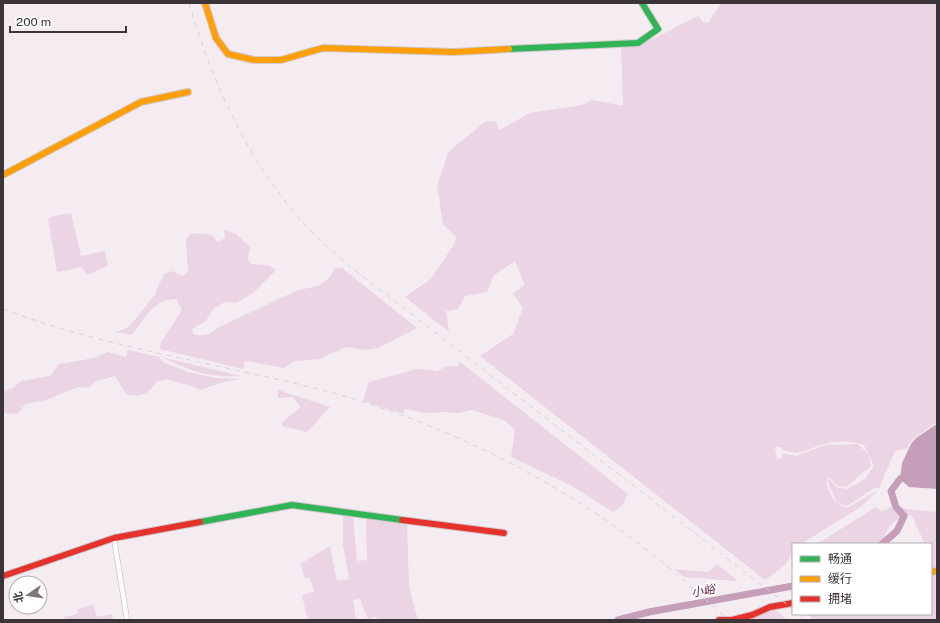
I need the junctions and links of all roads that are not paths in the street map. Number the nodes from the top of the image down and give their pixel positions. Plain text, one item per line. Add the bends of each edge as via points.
1 (205, 3) edge
2 (642, 3) edge
3 (188, 92) dead end
4 (3, 175) edge
5 (504, 533) dead end
6 (114, 538) junction
7 (3, 576) edge
8 (792, 603) edge
9 (127, 620) edge
10 (719, 620) edge

1 - 2 street via 216,38 228,54 254,60 281,60 324,48 454,52 638,43 658,29
3 - 4 street via 141,102
5 - 6 street via 292,505
6 - 7 street
6 - 9 street
8 - 10 street via 770,607 732,620

